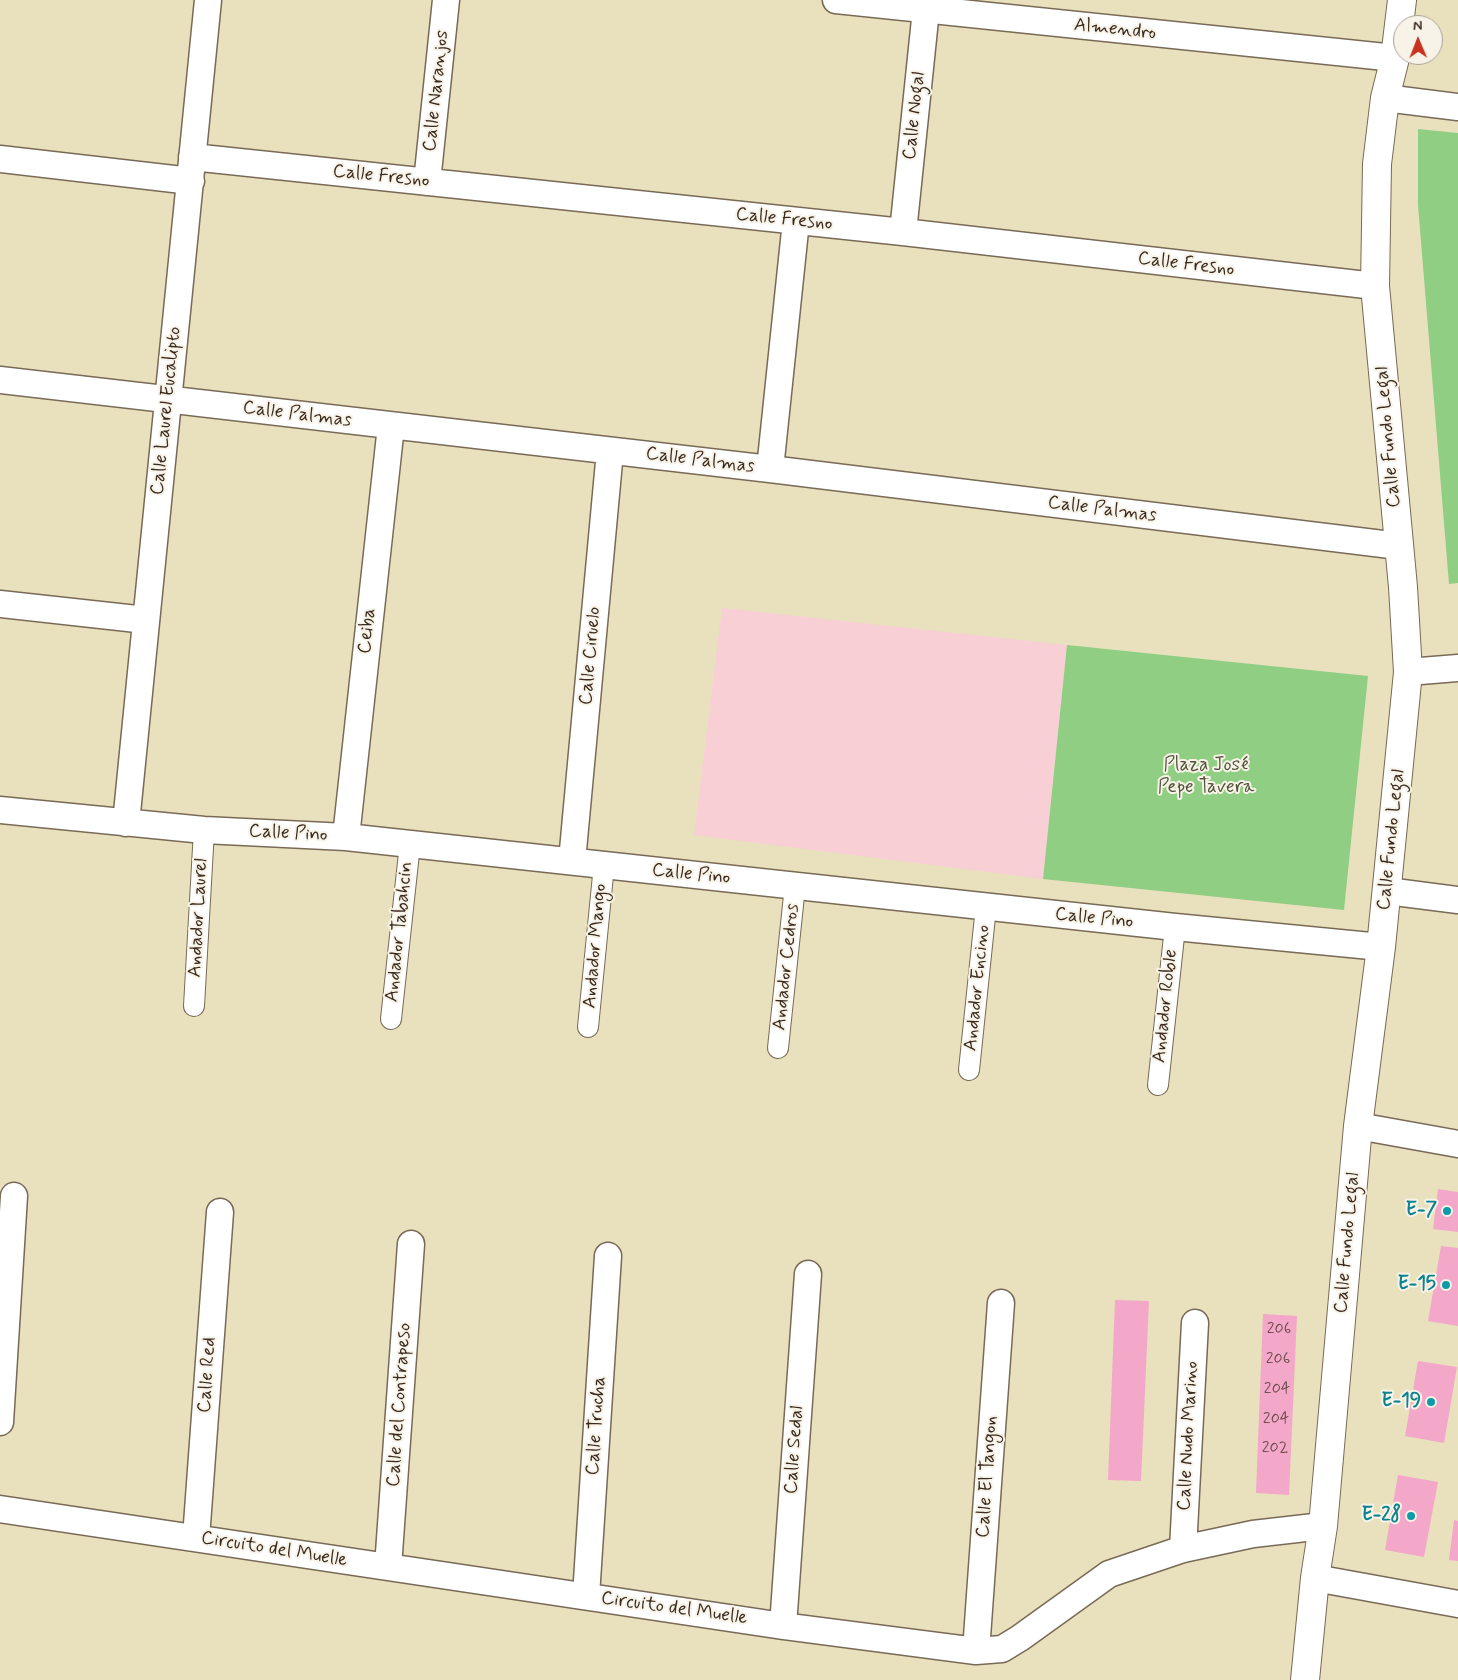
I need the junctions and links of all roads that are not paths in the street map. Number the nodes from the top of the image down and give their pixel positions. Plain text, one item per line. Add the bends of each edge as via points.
1 (208, 0) edge
2 (446, 0) edge
3 (836, 0) edge
4 (1402, 0) edge
5 (926, 5) edge
6 (1400, 15) edge
7 (1393, 58) edge
8 (1393, 65) edge
9 (1385, 98) junction
10 (1458, 107) edge
11 (0, 159) edge
12 (191, 169) junction
13 (427, 182) junction
14 (796, 221) junction
15 (903, 232) junction
16 (1375, 286) junction
17 (0, 380) edge
18 (168, 400) junction
19 (391, 426) junction
20 (610, 451) junction
21 (770, 469) junction
22 (1399, 546) junction
23 (0, 604) edge
24 (146, 620) junction
25 (1458, 668) edge
26 (1408, 672) junction
27 (0, 810) edge
28 (126, 823) junction
29 (204, 830) junction
30 (346, 837) junction
31 (410, 844) junction
32 (572, 861) junction
33 (604, 865) junction
34 (795, 886) junction
35 (1387, 892) junction
36 (1458, 900) edge
37 (986, 907) junction
38 (1175, 928) junction
39 (1381, 947) junction
40 (194, 1006) dead end
41 (391, 1019) dead end
42 (588, 1027) dead end
43 (778, 1048) dead end
44 (969, 1070) dead end
45 (1158, 1085) dead end
46 (1358, 1126) junction
47 (1458, 1144) edge
48 (14, 1196) dead end
49 (220, 1212) dead end
50 (411, 1244) dead end
51 (608, 1256) dead end
52 (808, 1274) dead end
53 (1001, 1303) dead end
54 (1195, 1323) dead end
55 (0, 1422) edge
56 (0, 1509) edge
57 (1323, 1526) junction
58 (196, 1538) junction
59 (1183, 1549) junction
60 (388, 1567) junction
61 (1315, 1578) junction
62 (586, 1596) junction
63 (1458, 1604) edge
64 (783, 1626) junction
65 (976, 1651) junction
66 (1305, 1680) edge

1 - 12 street, Calle Laurel Eucalipto
2 - 13 street, Calle Naranjos
3 - 5 street, Almendro
4 - 6 street, Calle Fundo Legal
5 - 7 street, Almendro
5 - 15 street, Calle Nogal
8 - 9 street, Calle Fundo Legal
9 - 10 street
9 - 16 street, Calle Fundo Legal via 1377,164
11 - 12 street, Calle Fresno
12 - 13 street, Calle Fresno
12 - 18 street, Calle Laurel Eucalipto
13 - 14 street, Calle Fresno
14 - 15 street, Calle Fresno
14 - 21 street
15 - 16 street, Calle Fresno
16 - 22 street, Calle Fundo Legal
17 - 18 street, Calle Palmas
18 - 19 street, Calle Palmas
18 - 24 street, Calle Laurel Eucalipto
19 - 20 street, Calle Palmas
19 - 30 street, Ceiba
20 - 21 street, Calle Palmas
20 - 32 street, Calle Ciruelo
21 - 22 street, Calle Palmas
22 - 26 street, Calle Fundo Legal
23 - 24 street
24 - 28 street, Calle Laurel Eucalipto
25 - 26 street
26 - 35 street, Calle Fundo Legal
27 - 28 street, Calle Pino
28 - 29 street, Calle Pino
29 - 30 street, Calle Pino
29 - 40 street, Andador Laurel
30 - 31 street, Calle Pino
31 - 32 street, Calle Pino
31 - 41 street, Andador Tabahcin
32 - 33 street, Calle Pino
33 - 34 street, Calle Pino
33 - 42 street, Andador Mango
34 - 37 street, Calle Pino
34 - 43 street, Andador Cedros
35 - 36 street
35 - 39 street, Calle Fundo Legal
37 - 38 street, Calle Pino
37 - 44 street, Andador Encino
38 - 39 street, Calle Pino
38 - 45 street, Andador Roble
39 - 46 street, Calle Fundo Legal
46 - 47 street
46 - 57 street, Calle Fundo Legal
48 - 55 street
49 - 58 street, Calle Red
50 - 60 street, Calle del Contrapeso
51 - 62 street, Calle Trucha
52 - 64 street, Calle Sedal
53 - 65 street, Calle El Tangon
54 - 59 street, Calle Nudo Marino
56 - 58 street, Circuito del Muelle
57 - 59 street, Circuito del Muelle via 1253,1534
57 - 61 street, Calle Fundo Legal
58 - 60 street, Circuito del Muelle
59 - 65 street, Circuito del Muelle via 1109,1574 1020,1638 1002,1648
60 - 62 street, Circuito del Muelle
61 - 63 street
61 - 66 street, Calle Fundo Legal
62 - 64 street, Circuito del Muelle
64 - 65 street, Circuito del Muelle

